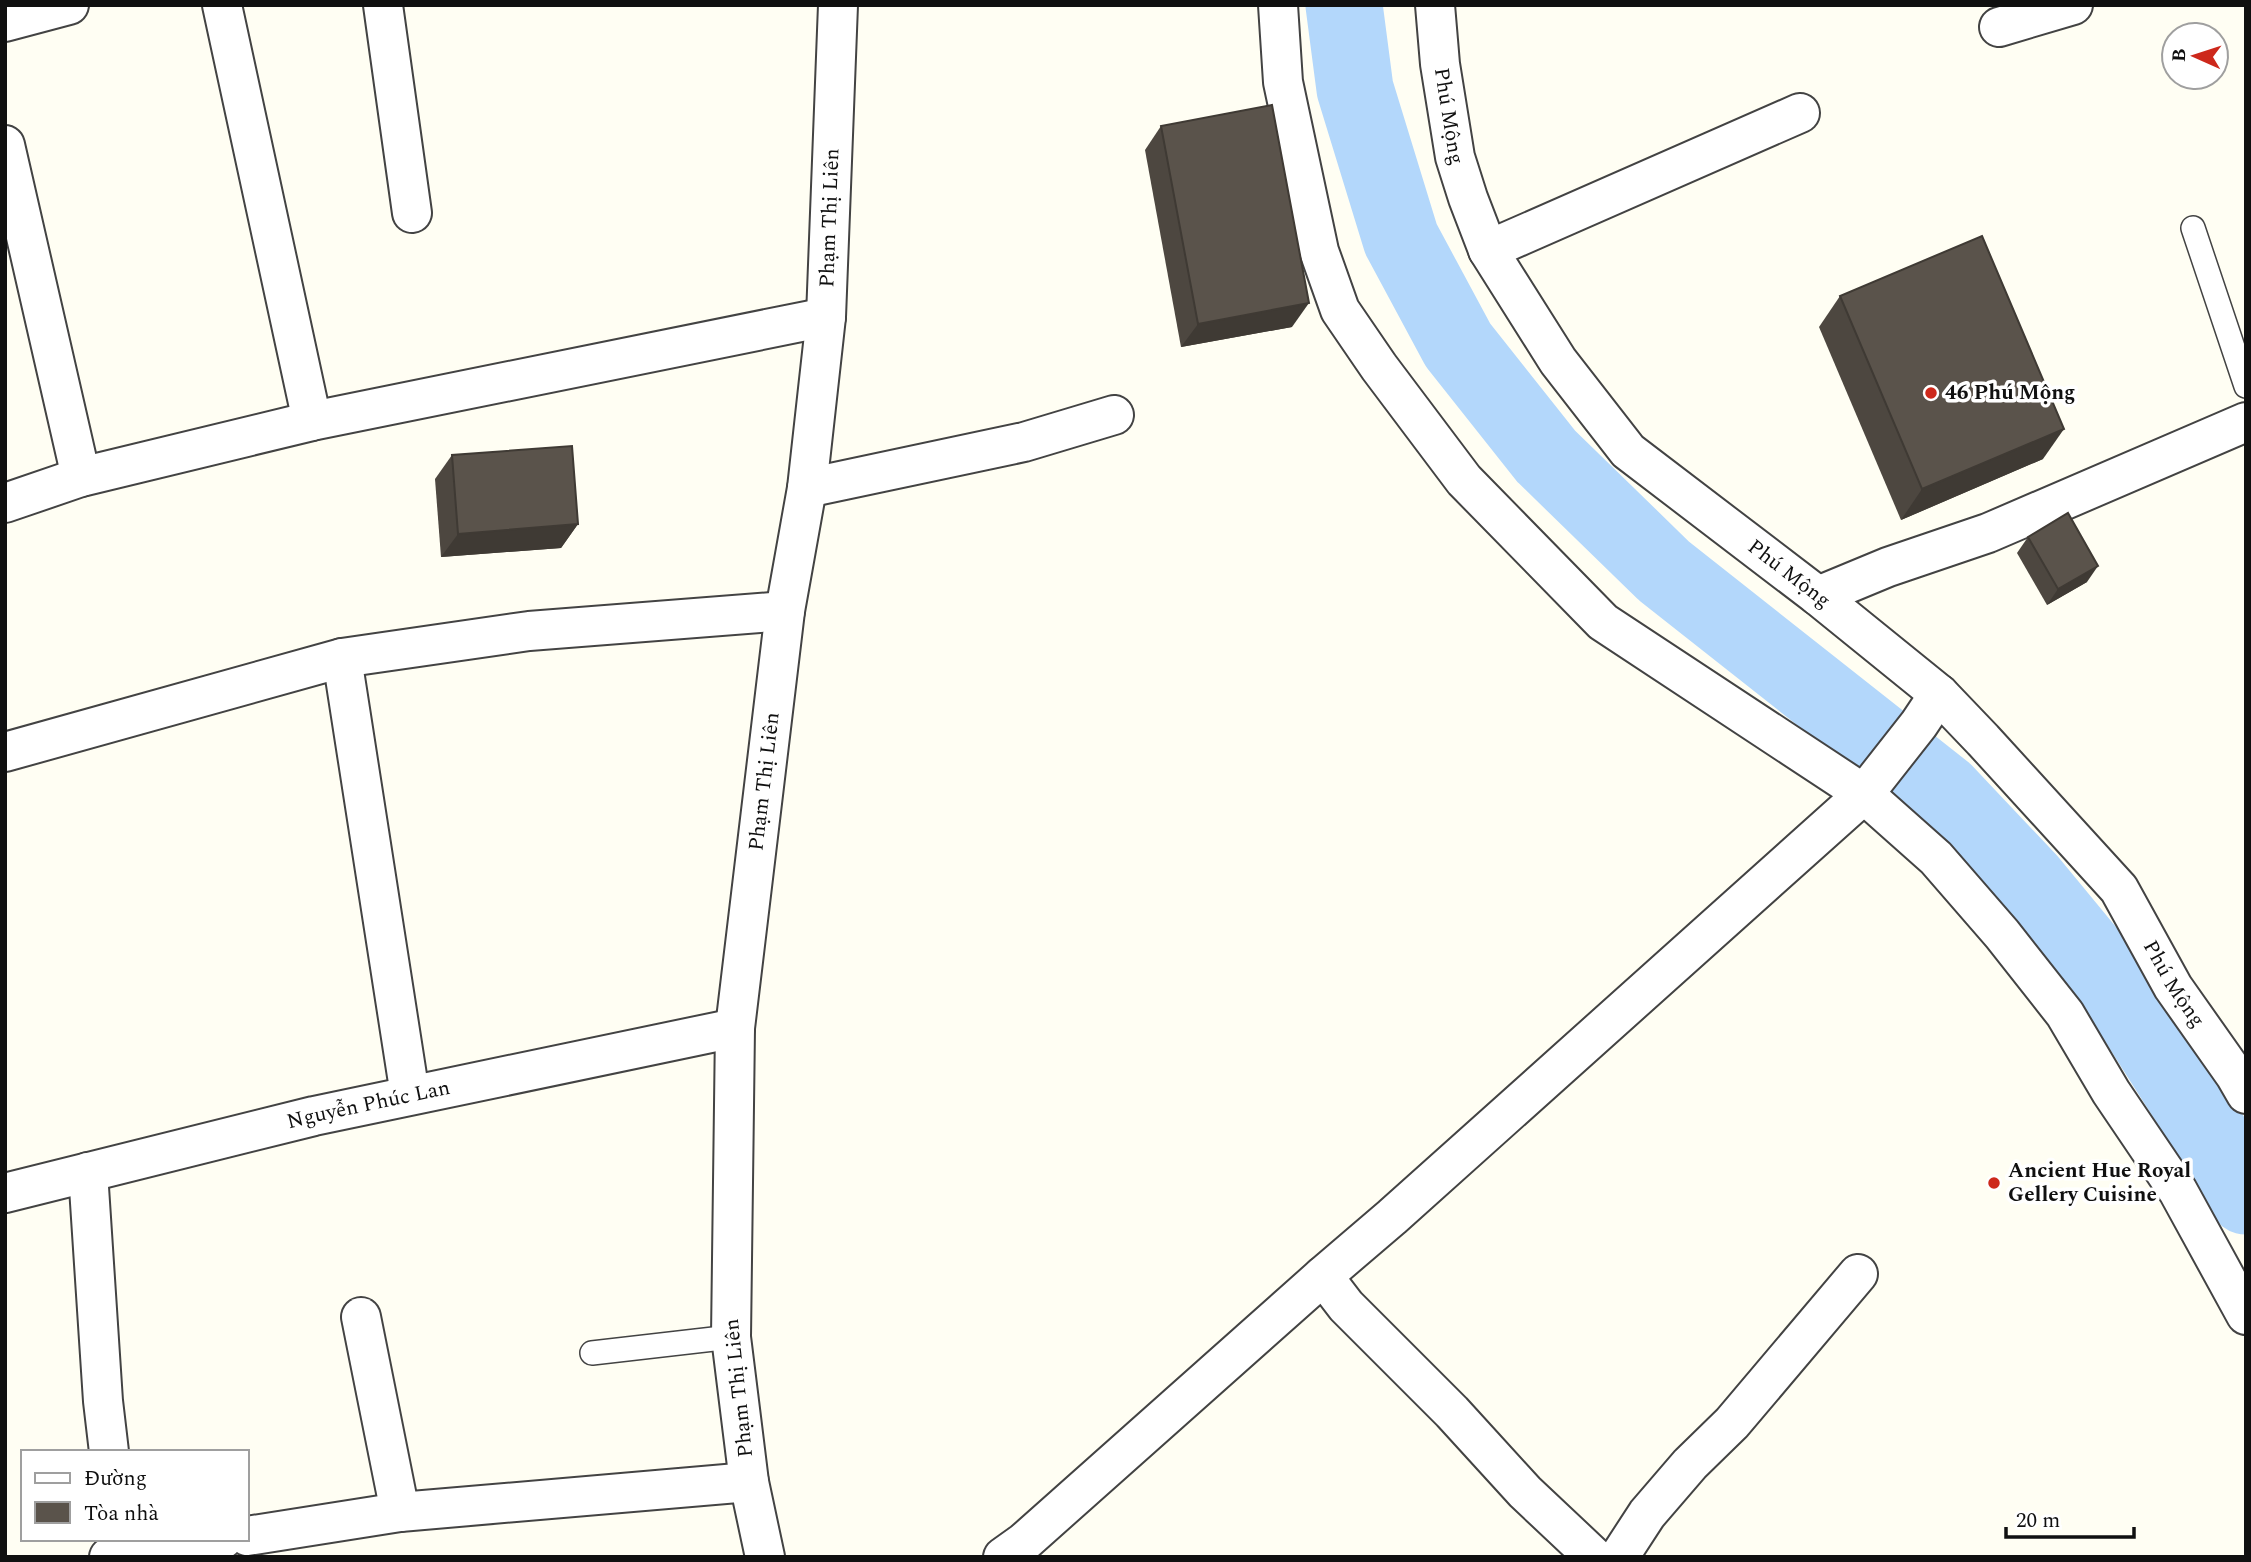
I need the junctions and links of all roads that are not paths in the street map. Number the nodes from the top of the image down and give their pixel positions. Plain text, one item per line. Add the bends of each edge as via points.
1 (69, 5) edge
2 (222, 5) edge
3 (383, 5) edge
4 (838, 5) edge
5 (1278, 5) edge
6 (1435, 5) edge
7 (2073, 5) edge
8 (5, 22) edge
9 (1998, 27) dead end
10 (1800, 113) dead end
11 (5, 145) edge
12 (412, 213) dead end
13 (2193, 228) dead end
14 (1488, 250) junction
15 (826, 317) junction
16 (2246, 386) edge
17 (1114, 415) dead end
18 (312, 421) junction
19 (2246, 422) edge
20 (82, 477) junction
21 (807, 488) junction
22 (5, 503) edge
23 (1818, 596) junction
24 (785, 611) junction
25 (342, 658) junction
26 (1929, 709) junction
27 (5, 752) edge
28 (1872, 784) junction
29 (735, 1028) junction
30 (410, 1094) junction
31 (2246, 1094) edge
32 (88, 1172) junction
33 (5, 1193) edge
34 (1858, 1274) dead end
35 (1323, 1276) junction
36 (2246, 1315) edge
37 (362, 1317) dead end
38 (731, 1337) junction
39 (592, 1353) dead end
40 (109, 1450) edge
41 (749, 1482) junction
42 (400, 1512) junction
43 (248, 1536) edge
44 (204, 1541) edge
45 (117, 1550) edge
46 (765, 1557) edge
47 (1003, 1557) edge
48 (1594, 1557) edge
49 (1619, 1557) edge

1 - 8 street
2 - 18 street
3 - 12 street
4 - 15 street, Phạm Thị Liên
5 - 28 street via 1283,82 1319,251 1340,310 1464,480 1604,622
6 - 14 street, Phú Mộng via 1455,157
7 - 9 street
10 - 14 street
11 - 20 street
13 - 16 lane
14 - 23 street, Phú Mộng via 1558,361 1628,451
15 - 18 street
15 - 21 street, Phạm Thị Liên
17 - 21 street via 1024,442
18 - 20 street
19 - 23 street via 1988,533
20 - 22 street
21 - 24 street, Phạm Thị Liên
23 - 26 street, Phú Mộng
24 - 25 street via 529,631
24 - 29 street, Phạm Thị Liên
25 - 27 street
25 - 30 street
26 - 28 street
26 - 31 street, Phú Mộng via 2119,889 2173,987
28 - 35 street
28 - 36 street via 2065,1014 2178,1191
29 - 30 street, Nguyễn Phúc Lan
29 - 38 street, Phạm Thị Liên
30 - 32 street, Nguyễn Phúc Lan
32 - 33 street, Nguyễn Phúc Lan
32 - 40 street
34 - 49 street via 1732,1423 1647,1514
35 - 47 street
35 - 48 street via 1346,1306 1525,1492
37 - 42 street
38 - 39 lane
38 - 41 street, Phạm Thị Liên
41 - 42 street
41 - 46 street, Phạm Thị Liên
42 - 43 street
44 - 45 street

